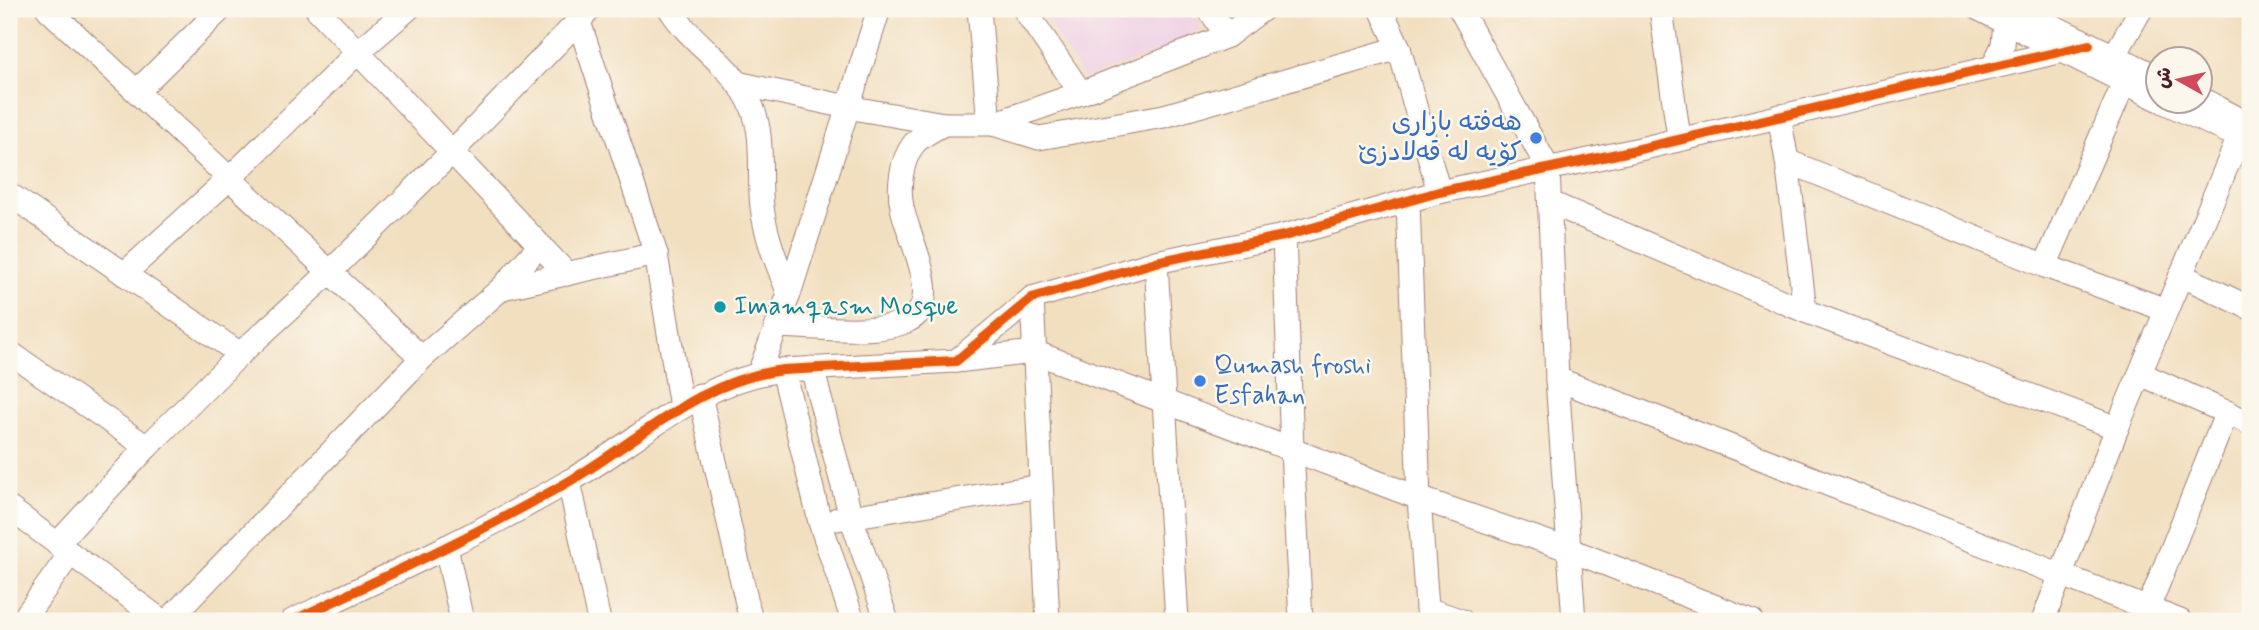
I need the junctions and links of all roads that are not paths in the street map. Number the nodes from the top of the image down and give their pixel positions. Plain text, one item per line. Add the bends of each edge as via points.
1 (48, 9) edge
2 (221, 9) edge
3 (317, 9) edge
4 (408, 9) edge
5 (670, 9) edge
6 (878, 9) edge
7 (979, 9) edge
8 (1024, 9) edge
9 (1209, 9) edge
10 (1263, 9) edge
11 (1381, 9) edge
12 (1460, 9) edge
13 (1661, 9) edge
14 (1979, 9) edge
15 (2141, 9) edge
16 (584, 14) edge
17 (2011, 16) edge
18 (1227, 36) junction
19 (2089, 45) junction
20 (1399, 48) junction
21 (2061, 51) junction
22 (358, 52) junction
23 (1993, 67) junction
24 (2114, 71) junction
25 (2144, 75) edge
26 (737, 83) junction
27 (2144, 90) edge
28 (137, 92) junction
29 (1081, 93) junction
30 (847, 107) junction
31 (2214, 107) edge
32 (1779, 116) junction
33 (2208, 116) edge
34 (944, 124) junction
35 (993, 124) junction
36 (2248, 129) edge
37 (1679, 138) junction
38 (453, 152) junction
39 (1787, 161) junction
40 (1548, 168) junction
41 (229, 178) junction
42 (1439, 192) junction
43 (9, 194) edge
44 (1408, 202) junction
45 (1551, 203) junction
46 (1284, 236) junction
47 (540, 245) junction
48 (656, 254) junction
49 (1156, 262) junction
50 (2045, 266) junction
51 (330, 272) junction
52 (124, 274) junction
53 (567, 274) junction
54 (2181, 275) junction
55 (502, 288) junction
56 (789, 294) junction
57 (1031, 298) junction
58 (2250, 308) edge
59 (2166, 310) junction
60 (1805, 311) junction
61 (778, 326) junction
62 (9, 352) edge
63 (1034, 352) junction
64 (240, 354) junction
65 (422, 358) junction
66 (956, 361) junction
67 (812, 368) junction
68 (783, 370) junction
69 (759, 373) junction
70 (2141, 374) junction
71 (1557, 379) junction
72 (701, 395) junction
73 (1165, 401) junction
74 (681, 407) junction
75 (2227, 412) junction
76 (2250, 423) edge
77 (2117, 428) junction
78 (147, 447) junction
79 (1292, 449) junction
80 (569, 481) junction
81 (1041, 486) junction
82 (1419, 498) junction
83 (9, 508) edge
84 (851, 517) junction
85 (820, 522) junction
86 (446, 547) junction
87 (63, 549) junction
88 (1570, 550) junction
89 (2060, 576) junction
90 (1428, 615) edge
91 (2145, 615) edge
92 (22, 621) edge
93 (165, 621) edge
94 (292, 621) edge
95 (462, 621) edge
96 (599, 621) edge
97 (751, 621) edge
98 (853, 621) edge
99 (887, 621) edge
100 (1048, 621) edge
101 (1177, 621) edge
102 (1301, 621) edge
103 (1462, 621) edge
104 (1574, 621) edge
105 (1752, 621) edge
106 (2043, 621) edge
107 (2180, 621) edge

1 - 28 street
2 - 28 street
3 - 22 street
4 - 22 street
5 - 26 street
6 - 30 street
7 - 35 street via 988,113
8 - 29 street
9 - 18 street
10 - 18 street
11 - 20 street
12 - 40 street
13 - 37 street
14 - 17 street
15 - 24 street
16 - 38 street
16 - 48 street
17 - 19 street
17 - 21 street
17 - 23 street
18 - 29 street
19 - 21 street
19 - 24 street
20 - 35 street via 1164,116 1039,138
20 - 42 street
21 - 23 street
21 - 24 street
22 - 38 street
22 - 41 street
23 - 32 street
24 - 25 street
24 - 27 street
24 - 50 street
26 - 30 street
26 - 56 street via 757,123 765,225
28 - 41 street
29 - 35 street
30 - 34 street
30 - 56 street
31 - 36 street
32 - 37 street
32 - 39 street
33 - 36 street
34 - 35 street
34 - 61 street via 913,145 902,176 901,206 924,279 924,300 918,314 877,327
36 - 54 street
37 - 40 street
38 - 47 street
38 - 51 street
39 - 50 street
39 - 60 street
40 - 42 street
40 - 45 street
41 - 51 street
41 - 52 street
42 - 44 street
43 - 52 street
44 - 46 street
44 - 82 street
45 - 60 street
45 - 71 street
46 - 49 street
46 - 79 street
47 - 53 street
47 - 55 street
48 - 53 street
48 - 74 street
49 - 57 street
49 - 73 street
50 - 59 street
51 - 64 street
51 - 65 street
52 - 64 street
53 - 55 street
54 - 58 street
54 - 59 street
55 - 65 street
56 - 61 street
57 - 63 street
57 - 66 street
59 - 70 street
60 - 77 street
61 - 69 street
62 - 78 street
63 - 66 street
63 - 73 street
63 - 81 street
64 - 78 street
65 - 93 street
66 - 67 street
67 - 68 street
67 - 84 street
68 - 69 street
68 - 85 street
69 - 72 street
70 - 75 street
70 - 77 street
71 - 88 street
71 - 89 street
72 - 74 street
72 - 97 street
73 - 79 street
73 - 101 street
74 - 80 street
75 - 76 street
75 - 91 street
77 - 89 street
78 - 87 street
79 - 82 street
79 - 102 street
80 - 86 street
80 - 96 street
81 - 84 street
81 - 100 street
82 - 88 street
82 - 90 street
83 - 87 street
84 - 85 street
84 - 99 street
85 - 98 street
86 - 94 street
86 - 95 street
87 - 92 street
87 - 93 street
88 - 104 street
88 - 105 street
89 - 91 street
89 - 106 street
90 - 103 street
91 - 107 street

